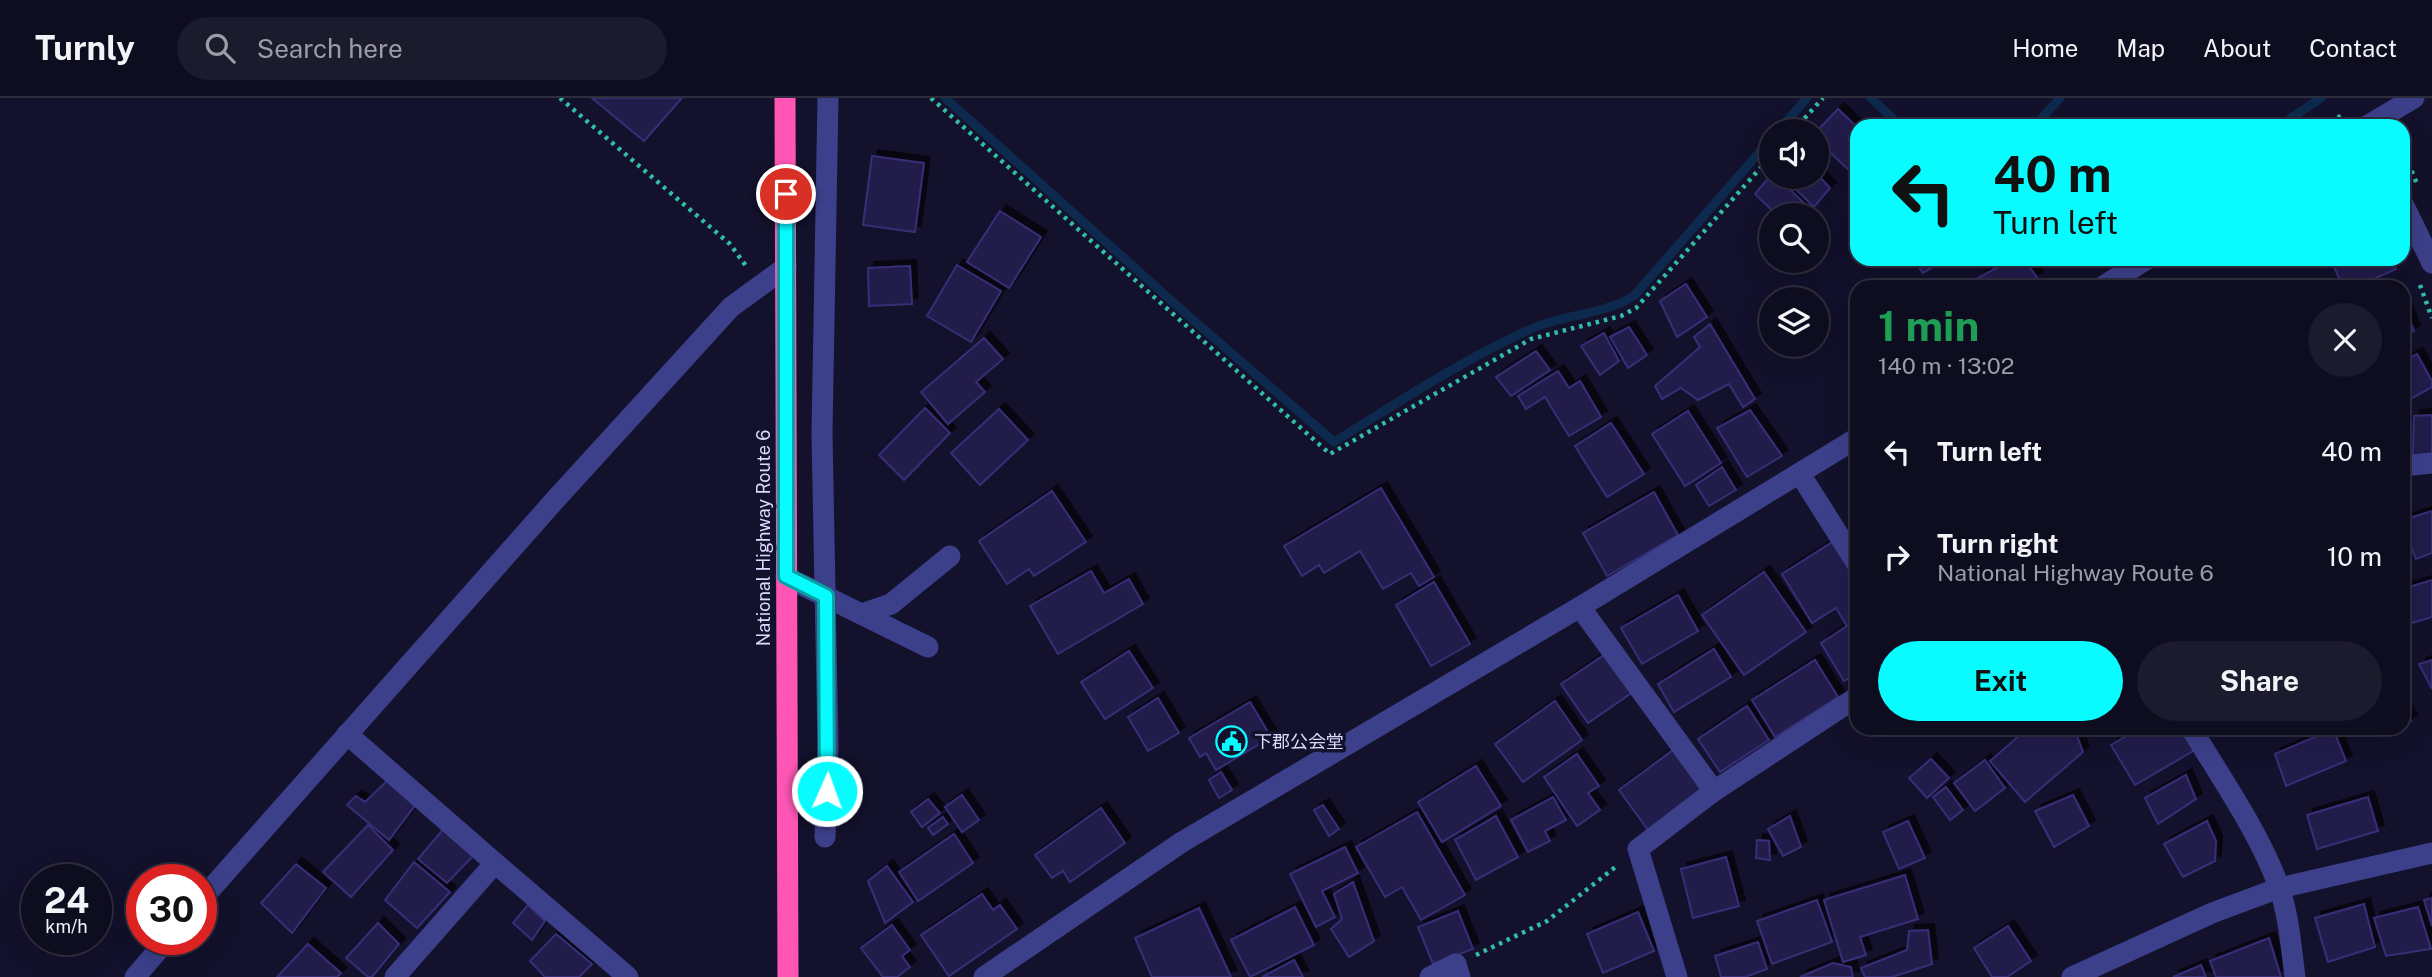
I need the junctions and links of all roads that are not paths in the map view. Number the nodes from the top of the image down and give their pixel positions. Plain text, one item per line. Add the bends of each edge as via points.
1 (786, 98) edge
2 (828, 98) edge
3 (2409, 101) edge
4 (2379, 119) edge
5 (2410, 218) edge
6 (2432, 263) edge
7 (2136, 266) edge
8 (786, 267) junction
9 (2113, 280) edge
10 (1850, 442) edge
11 (2432, 463) edge
12 (2410, 465) edge
13 (1800, 474) junction
14 (1850, 553) edge
15 (950, 556) dead end
16 (786, 576) junction
17 (826, 596) junction
18 (1580, 607) junction
19 (862, 614) junction
20 (928, 647) dead end
21 (1850, 702) edge
22 (347, 734) junction
23 (2194, 735) edge
24 (1714, 791) junction
25 (825, 837) dead end
26 (2432, 853) edge
27 (495, 863) junction
28 (217, 883) edge
29 (2279, 888) junction
30 (154, 955) edge
31 (1458, 971) edge
32 (135, 977) edge
33 (395, 977) edge
34 (628, 977) edge
35 (788, 977) edge
36 (984, 977) edge
37 (1430, 977) edge
38 (1677, 977) edge
39 (2072, 977) edge
40 (2295, 977) edge

1 - 8 highway, National Highway Route 6
2 - 17 street via 822,433
3 - 4 street
5 - 6 street
7 - 9 street
8 - 16 highway, National Highway Route 6
8 - 22 street via 731,306
10 - 13 street
11 - 12 street
13 - 14 street
13 - 18 street
15 - 19 street via 891,604
16 - 17 street
16 - 35 highway, National Highway Route 6
17 - 19 street
17 - 25 street
18 - 24 street
18 - 36 street via 1182,842
19 - 20 street
21 - 24 street
22 - 27 street
22 - 28 street
23 - 29 street via 2258,842
24 - 38 street via 1638,849
26 - 29 street
27 - 33 street
27 - 34 street
29 - 39 street
29 - 40 street
30 - 32 street
31 - 37 street

